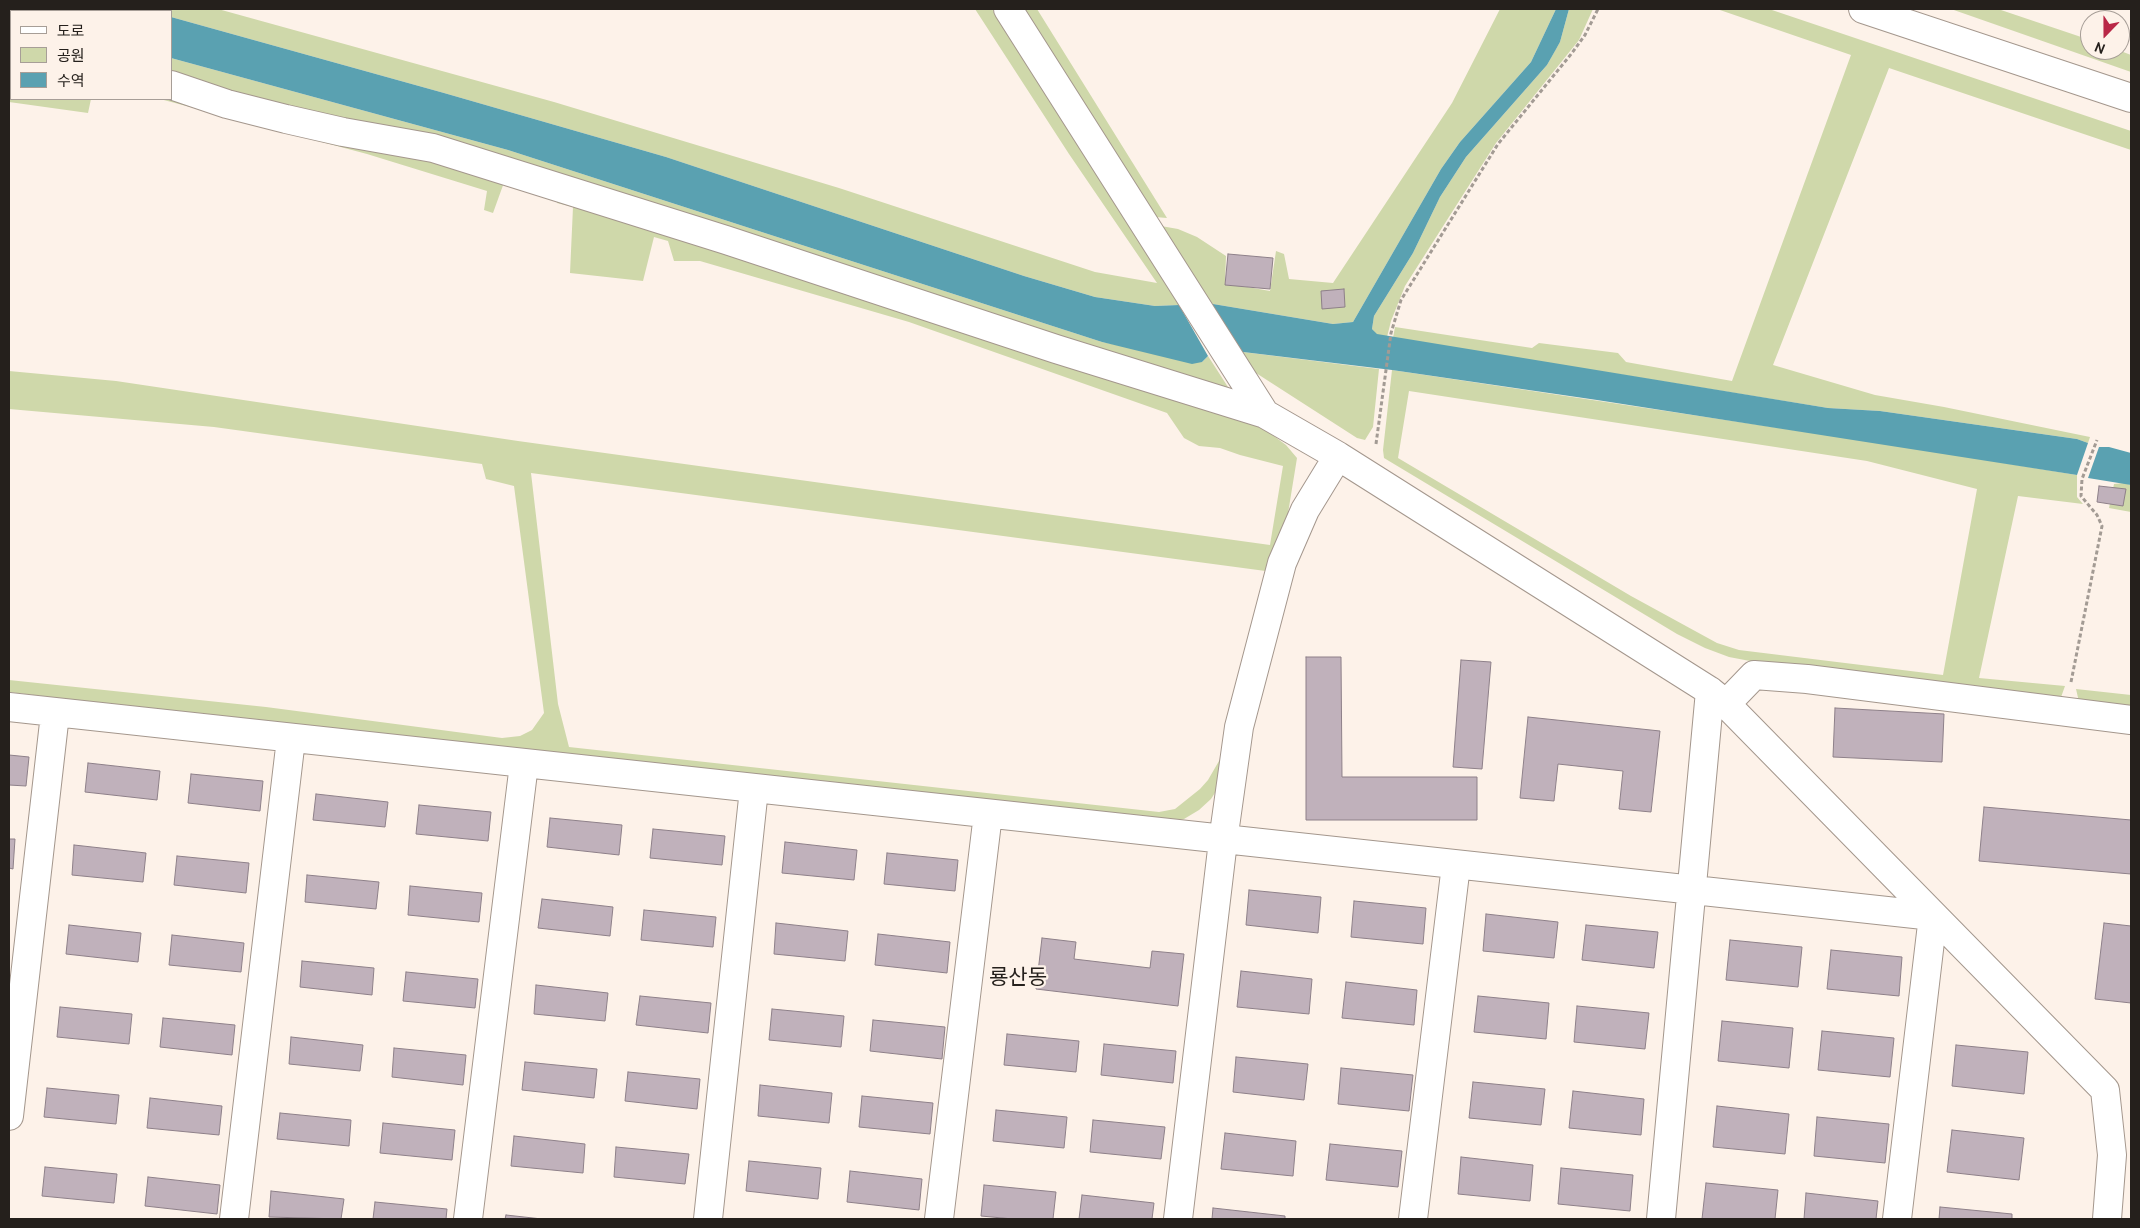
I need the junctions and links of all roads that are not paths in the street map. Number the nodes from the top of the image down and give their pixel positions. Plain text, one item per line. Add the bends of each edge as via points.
1 (1008, 9) edge
2 (1863, 9) edge
3 (172, 85) edge
4 (2131, 98) edge
5 (1265, 414) junction
6 (1349, 463) junction
7 (1718, 698) junction
8 (9, 708) edge
9 (55, 714) junction
10 (2131, 720) edge
11 (291, 739) junction
12 (524, 764) junction
13 (754, 789) junction
14 (988, 814) junction
15 (1223, 841) junction
16 (1456, 865) junction
17 (1690, 891) junction
18 (1933, 916) junction
19 (9, 1116) edge
20 (2122, 1149) edge
21 (234, 1219) edge
22 (468, 1219) edge
23 (708, 1219) edge
24 (939, 1219) edge
25 (1178, 1219) edge
26 (1413, 1219) edge
27 (1661, 1219) edge
28 (1897, 1219) edge
29 (2108, 1219) edge

1 - 5 street
2 - 4 street
3 - 5 street via 286,119 433,148
5 - 6 street
6 - 7 street
6 - 15 street via 1305,510 1282,563 1240,727
7 - 10 street via 1754,675
7 - 17 street
7 - 18 street
8 - 9 street
9 - 11 street
9 - 19 street
11 - 12 street
11 - 21 street
12 - 13 street
12 - 22 street
13 - 14 street
13 - 23 street
14 - 15 street
14 - 24 street
15 - 16 street
15 - 25 street
16 - 17 street
16 - 26 street
17 - 18 street
17 - 27 street
18 - 20 street via 2105,1090
18 - 28 street
20 - 29 street

